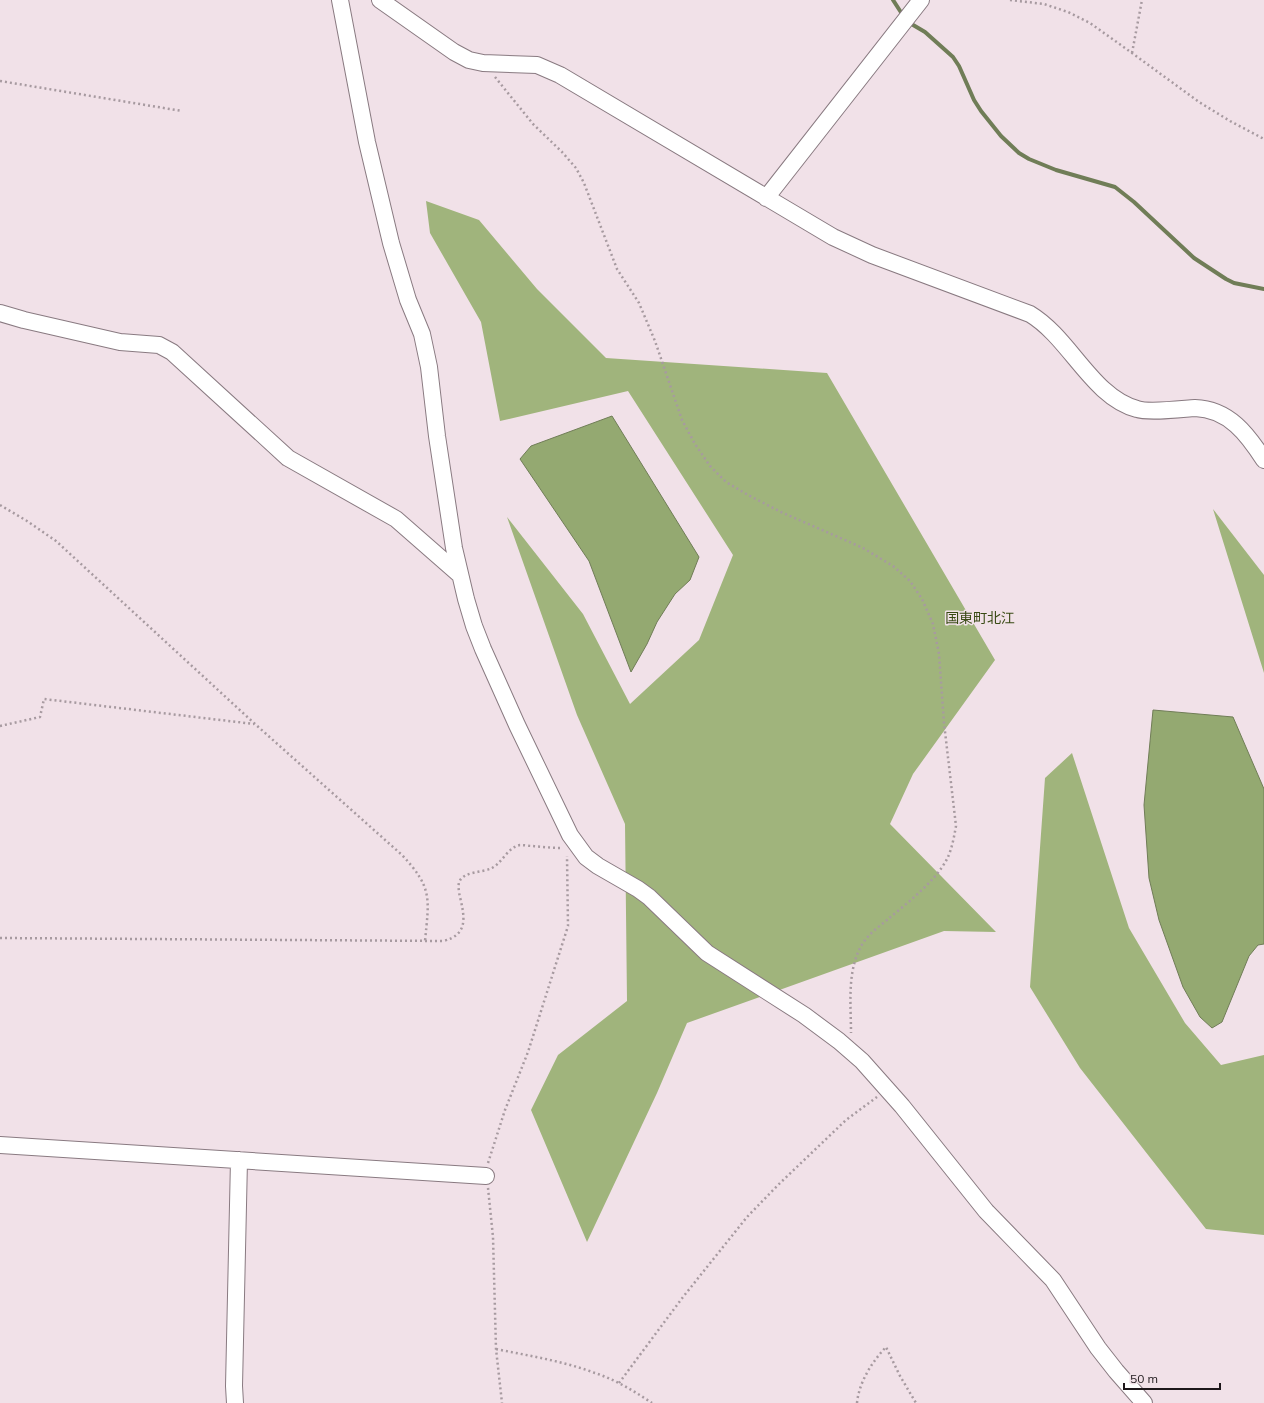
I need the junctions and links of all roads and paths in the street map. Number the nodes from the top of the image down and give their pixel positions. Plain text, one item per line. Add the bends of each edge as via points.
1 (340, 0) edge
2 (380, 0) edge
3 (921, 0) edge
4 (1010, 0) edge
5 (1142, 0) edge
6 (1132, 53) junction
7 (483, 63) junction
8 (0, 81) edge
9 (182, 111) dead end
10 (1264, 139) edge
11 (766, 198) junction
12 (0, 313) edge
13 (1264, 460) edge
14 (0, 505) edge
15 (460, 575) junction
16 (255, 724) junction
17 (0, 726) edge
18 (573, 849) junction
19 (0, 938) edge
20 (425, 941) junction
21 (851, 1051) junction
22 (887, 1090) junction
23 (0, 1145) edge
24 (239, 1160) junction
25 (486, 1176) junction
26 (496, 1350) junction
27 (618, 1383) junction
28 (235, 1403) edge
29 (502, 1403) edge
30 (652, 1403) edge
31 (857, 1403) edge
32 (916, 1403) edge
33 (1144, 1403) edge

1 - 15 street via 367,142 390,236 408,300 422,334 429,367 437,436
2 - 7 street via 454,52 469,60
3 - 11 street
4 - 6 path via 1044,4 1068,12 1090,23
5 - 6 path
6 - 10 path via 1199,102
7 - 11 street via 530,64 552,71
7 - 21 path via 533,124 576,168 592,201 614,262 639,303 655,341 682,420 710,466 726,482 748,495 863,548 893,566 910,581 922,599 933,624 940,654 944,723 956,826 954,839 942,868 860,947 855,959 850,992
8 - 9 path
11 - 13 street via 833,238 860,250 1037,318 1103,389 1122,403 1138,410 1203,408 1229,418 1241,429
12 - 15 street via 120,342 158,345 172,352 288,458 396,519
14 - 16 path via 56,541
15 - 18 street via 483,649 570,835
16 - 17 path via 44,699 40,717
16 - 20 path via 416,870 429,906
18 - 20 path via 520,845 512,849 497,865 466,875 459,883 464,916 460,931 456,937 443,942
18 - 21 street via 649,897 707,954 804,1015
18 - 25 path via 568,926 528,1052 505,1110
19 - 20 path
21 - 22 street
22 - 27 path via 846,1120 747,1217
22 - 33 street via 977,1201 1053,1280 1098,1348
23 - 24 street
24 - 25 street
24 - 28 street
25 - 26 path via 493,1237
26 - 27 path via 563,1363
26 - 29 path
27 - 30 path
31 - 32 path via 862,1382 873,1362 886,1347

